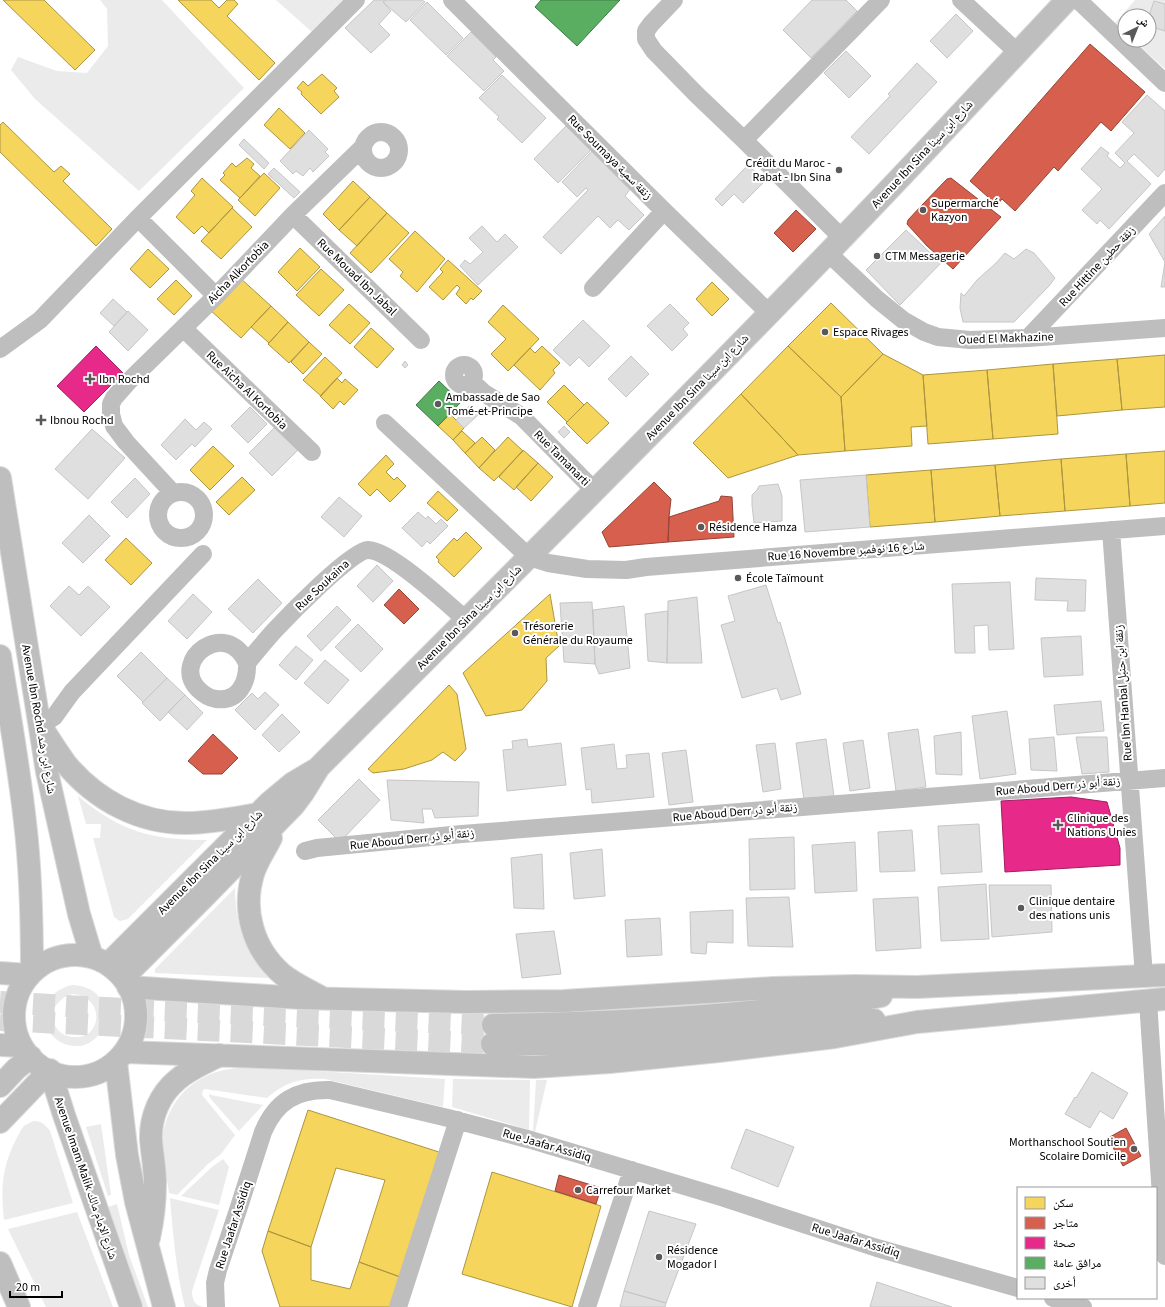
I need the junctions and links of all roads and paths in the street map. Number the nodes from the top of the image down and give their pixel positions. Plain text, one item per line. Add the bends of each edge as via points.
1 (356, 0) edge
2 (452, 0) edge
3 (674, 0) edge
4 (881, 0) edge
5 (960, 0) edge
6 (1067, 0) edge
7 (1078, 0) edge
8 (1017, 52) junction
9 (1165, 83) edge
10 (744, 140) junction
11 (363, 147) dead end
12 (1165, 193) edge
13 (664, 211) junction
14 (293, 215) junction
15 (138, 218) junction
16 (835, 246) junction
17 (593, 288) dead end
18 (216, 296) junction
19 (769, 313) junction
20 (183, 328) junction
21 (1165, 328) edge
22 (1028, 338) junction
23 (421, 340) dead end
24 (0, 350) edge
25 (472, 382) dead end
26 (385, 423) dead end
27 (312, 452) dead end
28 (0, 478) edge
29 (595, 491) junction
30 (174, 493) dead end
31 (1165, 526) edge
32 (1111, 530) junction
33 (203, 554) dead end
34 (529, 557) junction
35 (466, 620) junction
36 (0, 656) edge
37 (247, 663) dead end
38 (40, 725) junction
39 (319, 767) junction
40 (1165, 778) edge
41 (1130, 781) junction
42 (258, 814) junction
43 (283, 816) junction
44 (305, 851) dead end
45 (113, 971) junction
46 (0, 973) edge
47 (30, 973) junction
48 (1155, 975) edge
49 (917, 987) junction
50 (323, 998) junction
51 (1156, 1000) edge
52 (917, 1022) junction
53 (0, 1045) edge
54 (26, 1051) junction
55 (221, 1055) junction
56 (121, 1057) junction
57 (50, 1070) junction
58 (0, 1086) edge
59 (458, 1120) junction
60 (0, 1122) edge
61 (632, 1170) junction
62 (147, 1247) junction
63 (1165, 1256) edge
64 (0, 1263) edge
65 (1017, 1288) edge
66 (1056, 1299) edge
67 (219, 1303) edge
68 (19, 1307) edge
69 (131, 1307) edge
70 (164, 1307) edge
71 (398, 1307) edge
72 (587, 1307) edge
73 (1083, 1307) edge

1 - 15 street
2 - 13 street, Rue Soumaya زنقة سمية
3 - 10 street, Oued El Makhazine via 651,24 646,31 646,39 690,89
4 - 10 street
5 - 8 street
6 - 8 main road, Avenue Ibn Sina شارع ابن سينا
7 - 9 street
8 - 16 main road, Avenue Ibn Sina شارع ابن سينا
10 - 16 street, Oued El Makhazine
11 - 14 street, Aicha Alkortobia
12 - 22 street, Rue Hittine زنقة حطين
13 - 17 street
13 - 19 street, Rue Soumaya زنقة سمية
14 - 18 street, Aicha Alkortobia
14 - 23 street, Rue Mouad Ibn Jabal
15 - 18 street
15 - 24 street via 40,320
16 - 19 main road, Avenue Ibn Sina شارع ابن سينا
16 - 22 street, Oued El Makhazine via 877,299 903,320 924,332 952,339
18 - 20 street, Aicha Alkortobia
19 - 29 main road, Avenue Ibn Sina شارع ابن سينا
20 - 27 street, Rue Aicha Al Kortobia
20 - 30 street, Aicha Alkortobia via 111,404 114,426
21 - 22 street, Oued El Makhazine
25 - 29 street, Rue Tamanarti via 484,393 521,416
26 - 34 street
28 - 38 main road, Avenue Ibn Rochd شارع ابن رشد
29 - 34 main road, Avenue Ibn Sina شارع ابن سينا
31 - 32 street, Rue 16 Novembre شارع 16 نوفمبر
32 - 34 street, Rue 16 Novembre شارع 16 نوفمبر via 626,570 574,568
32 - 41 street, Rue Ibn Hanbal زنقة ابن حنبل
33 - 38 street via 75,688 54,717
34 - 35 main road, Avenue Ibn Sina شارع ابن سينا
35 - 37 street, Rue Soukaina via 403,568 382,554 366,550 340,566 274,631
35 - 39 main road, Avenue Ibn Sina شارع ابن سينا
36 - 47 main road via 22,790 29,859 32,916
38 - 42 main road via 66,763 88,786 134,814 187,824
38 - 45 main road, Avenue Ibn Rochd شارع ابن رشد via 47,772 79,914
39 - 42 main road, Avenue Ibn Sina شارع ابن سينا via 286,788
39 - 43 main road, Avenue Ibn Sina شارع ابن سينا via 303,793
40 - 41 street, Rue Aboud Derr زنقة أبو ذر
41 - 44 street, Rue Aboud Derr زنقة أبو ذر via 462,834
41 - 48 street, Rue Ibn Hanbal زنقة ابن حنبل
42 - 45 main road, Avenue Ibn Sina شارع ابن سينا
43 - 45 main road, Avenue Ibn Sina شارع ابن سينا via 206,895
43 - 50 main road via 253,873 248,901 252,928 257,942 272,965 294,983
45 - 47 main road via 80,955 66,955 54,958
45 - 50 main road
45 - 56 main road via 133,995 136,1015 134,1034
46 - 47 main road
47 - 54 main road via 15,1001 14,1016 15,1031
48 - 49 main road
49 - 50 main road via 767,988 564,1001 466,1002
49 - 52 main road via 855,1001 493,1034 547,1044 634,1041 829,1021
51 - 52 main road
51 - 63 street
52 - 55 main road via 834,1037 719,1051 534,1067
53 - 54 main road
54 - 57 main road
54 - 58 main road via 16,1069
55 - 56 main road via 157,1054
55 - 62 main road via 177,1080 156,1108 151,1130 155,1176 154,1205
56 - 57 main road via 101,1071 84,1077 60,1075
56 - 62 main road via 127,1155
57 - 60 main road
57 - 69 main road, Avenue Imam Malik شارع الإمام مالك
59 - 61 street, Rue Jaafar Assidiq
59 - 67 street, Rue Jaafar Assidiq via 330,1090 303,1092 280,1105 273,1112 263,1132 218,1270 215,1283
59 - 71 street
61 - 65 street, Rue Jaafar Assidiq via 877,1248
61 - 72 street
62 - 70 main road
64 - 68 main road
66 - 73 street

